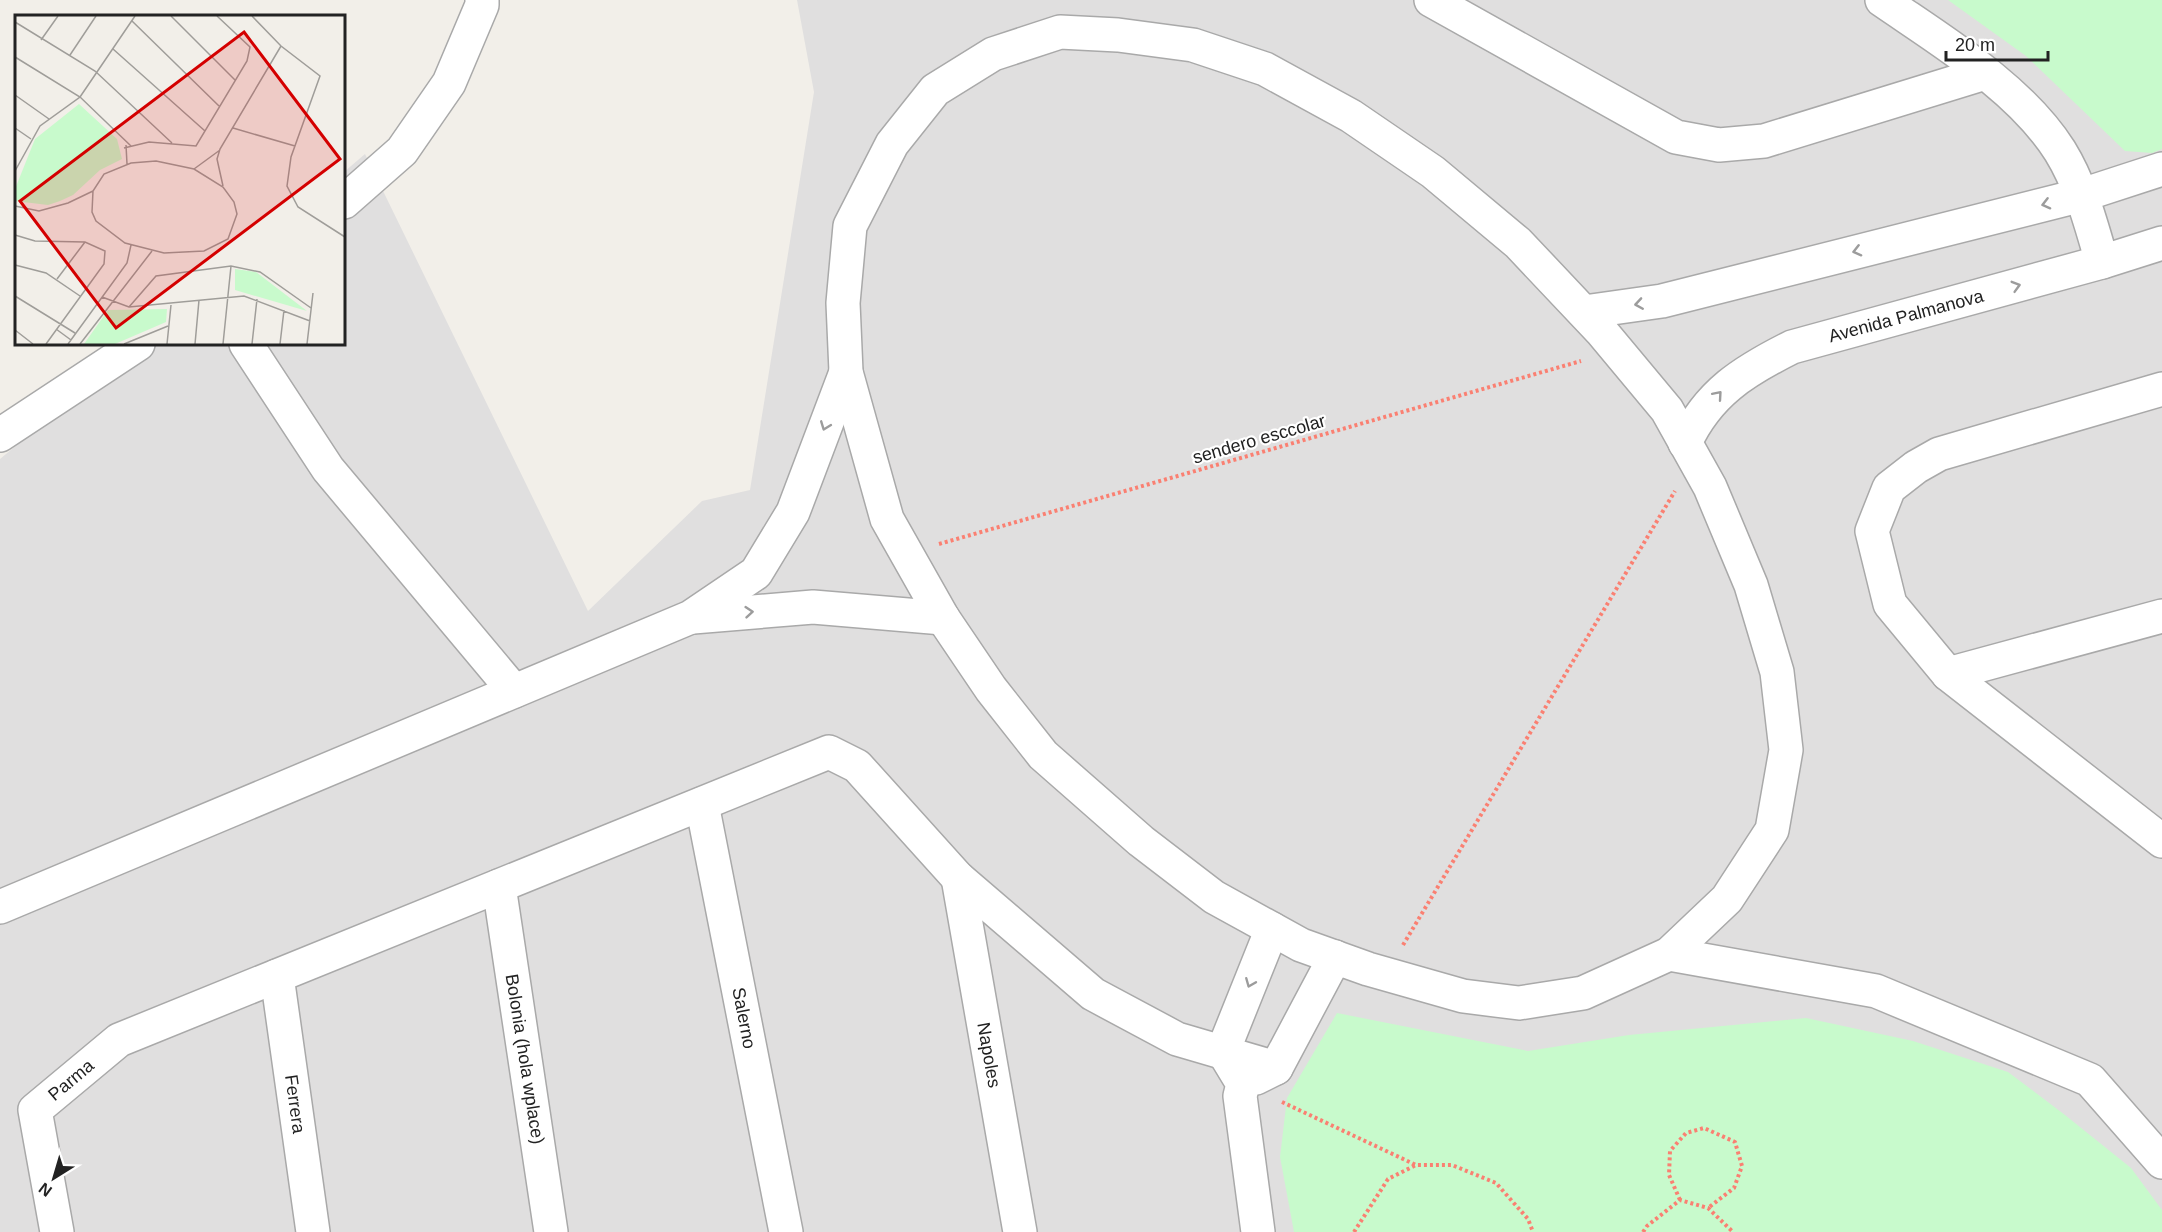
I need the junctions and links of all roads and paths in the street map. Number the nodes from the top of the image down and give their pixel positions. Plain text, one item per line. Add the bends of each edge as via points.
1 (482, 0) edge
2 (1431, 0) edge
3 (1882, 0) edge
4 (1985, 73) junction
5 (2162, 169) edge
6 (2082, 195) junction
7 (345, 201) edge
8 (2162, 243) edge
9 (2102, 262) junction
10 (1584, 312) junction
11 (136, 345) edge
12 (247, 345) edge
13 (1618, 351) junction
14 (846, 372) junction
15 (2162, 390) edge
16 (0, 435) edge
17 (1689, 451) junction
18 (907, 553) junction
19 (2162, 616) edge
20 (691, 617) junction
21 (943, 618) junction
22 (1948, 674) junction
23 (514, 691) junction
24 (702, 804) junction
25 (2162, 841) edge
26 (958, 878) junction
27 (499, 886) junction
28 (0, 907) edge
29 (1272, 929) junction
30 (1669, 954) junction
31 (1335, 957) junction
32 (1386, 974) junction
33 (277, 976) junction
34 (1223, 1051) junction
35 (1276, 1068) junction
36 (1243, 1084) junction
37 (2162, 1162) edge
38 (1416, 1165) junction
39 (1680, 1200) junction
40 (1708, 1208) junction
41 (57, 1232) edge
42 (313, 1232) edge
43 (551, 1232) edge
44 (786, 1232) edge
45 (1020, 1232) edge
46 (1258, 1232) edge
47 (1354, 1232) edge
48 (1533, 1232) edge
49 (1643, 1232) edge
50 (1733, 1232) edge

1 - 7 street via 449,83 402,151
2 - 4 street via 1676,137 1719,145 1764,141
3 - 4 street
4 - 6 street via 2025,108 2060,150
5 - 6 street
6 - 9 street
6 -> 10 street via 1662,301
8 - 9 street, Avenida Palmanova
17 -> 9 street, Avenida Palmanova via 1693,424 1723,388 1792,347
10 - 13 street
10 - 14 street via 1518,243 1433,172 1351,116 1264,69 1193,45 1060,32 993,54 935,90 891,144 850,226 843,303
11 - 16 street
12 - 23 street via 328,469
13 - 17 street via 1667,410
13 - 18 path, sendero esccolar
14 - 18 street via 887,519
14 -> 20 street via 793,512 756,573
15 - 22 street via 1939,454 1889,488 1872,531 1890,604
17 - 30 street via 1710,487 1751,585 1777,672 1786,750 1772,830 1727,899
17 - 32 path
18 - 21 street
19 - 22 street
20 -> 21 street via 813,607
20 - 23 street
21 - 29 street via 991,689 1043,755 1140,841 1214,897
22 - 25 street
23 - 28 street
24 - 26 street via 829,752 857,766
24 - 27 street
24 - 44 street, Salerno
26 - 34 street via 1093,994 1178,1039
26 - 45 street, Napoles
27 - 33 street
27 - 43 street, Bolonia (hola wplace)
29 - 31 street
29 -> 34 street
30 - 32 street via 1584,993 1519,1003 1463,996
30 - 37 street via 1876,991 2090,1080
31 - 32 street
31 - 35 street
33 - 41 street, Parma via 119,1040 35,1110
33 - 42 street, Ferrera
34 - 35 street
34 - 36 street
35 - 36 street
36 - 38 path
36 - 46 street via 1240,1096
38 - 47 path via 1388,1179
38 - 48 path via 1452,1165 1496,1183 1528,1219
39 - 40 path
39 - 40 path via 1669,1175 1670,1151 1686,1133 1704,1128 1735,1142 1742,1166 1734,1188
39 - 49 path
40 - 50 path

